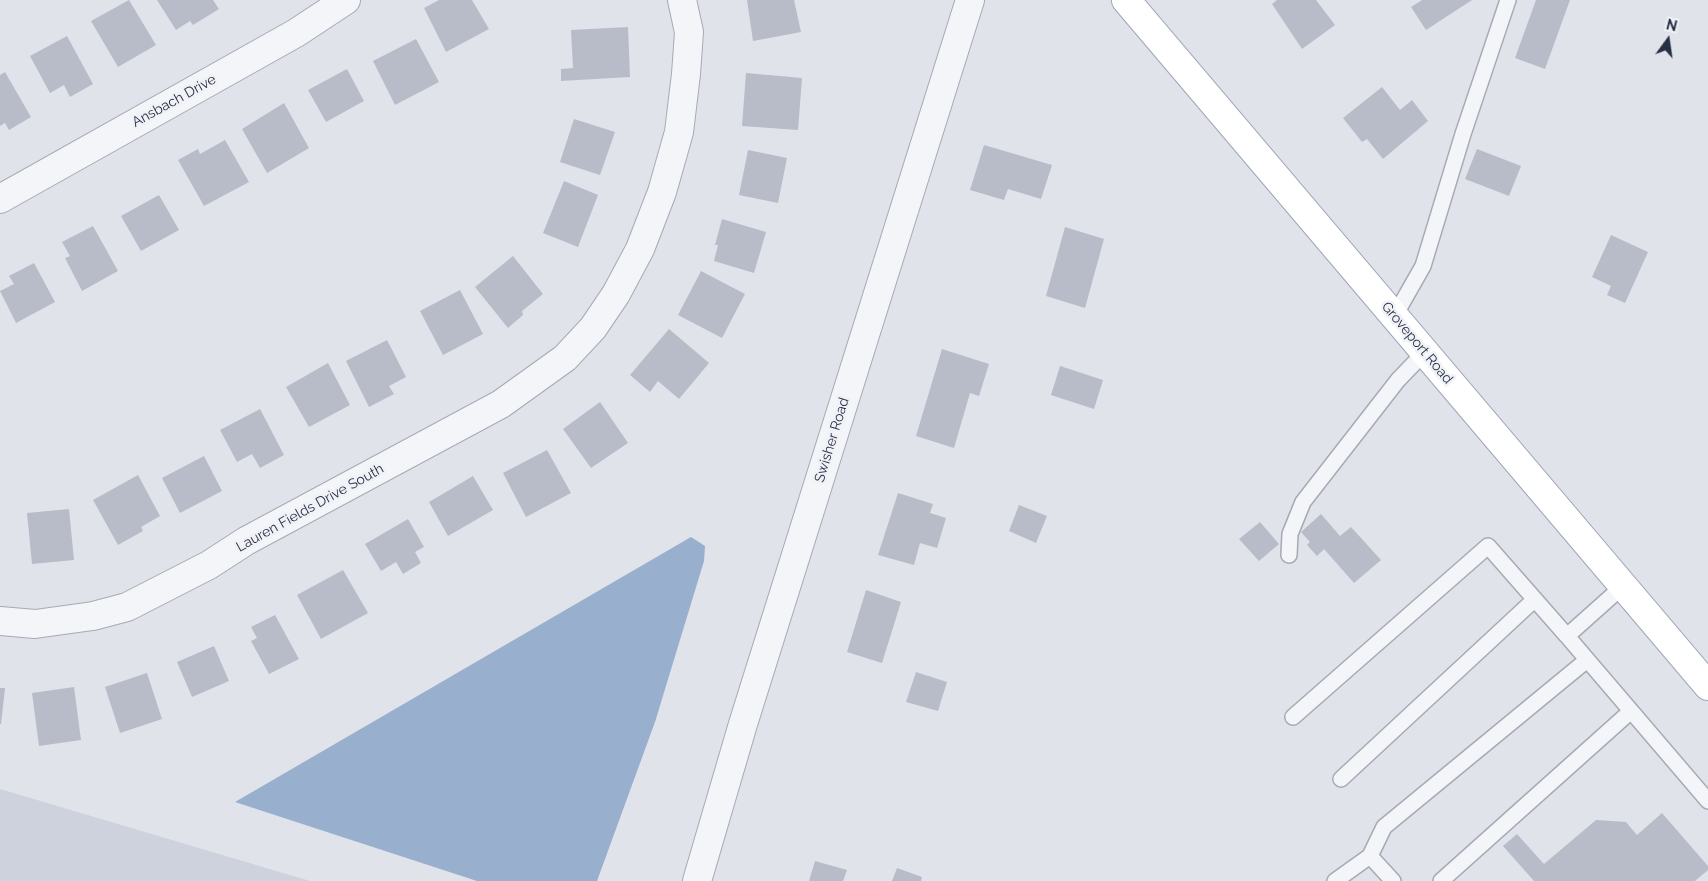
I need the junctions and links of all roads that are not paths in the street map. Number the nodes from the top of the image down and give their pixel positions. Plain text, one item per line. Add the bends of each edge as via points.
1 (346, 0) edge
2 (682, 0) edge
3 (970, 0) edge
4 (1126, 0) edge
5 (1508, 0) edge
6 (0, 199) edge
7 (1394, 317) junction
8 (1425, 352) junction
9 (1289, 555) dead end
10 (1623, 586) junction
11 (1534, 600) junction
12 (0, 621) edge
13 (1567, 636) junction
14 (1587, 660) junction
15 (1708, 686) edge
16 (1631, 711) junction
17 (1293, 717) dead end
18 (1341, 779) dead end
19 (1708, 801) edge
20 (1370, 856) junction
21 (697, 881) edge
22 (1335, 881) edge
23 (1393, 881) edge
24 (1441, 881) edge

1 - 6 street, Ansbach Drive via 296,33
2 - 12 street, Lauren Fields Drive South via 689,32 686,74 679,132 665,183 640,249 616,294 593,328 565,358 501,404 127,607 93,616 35,624
3 - 21 street, Swisher Road via 743,724
4 - 7 main road, Groveport Road
5 - 7 lane via 1423,266
7 - 8 main road, Groveport Road
8 - 9 lane via 1398,380 1303,502 1290,534
8 - 10 main road, Groveport Road
10 - 13 lane
10 - 15 main road, Groveport Road
11 - 13 lane
11 - 17 lane via 1488,546
11 - 18 lane
13 - 14 lane
14 - 16 lane
14 - 20 lane via 1384,826
16 - 19 lane
16 - 24 lane
20 - 22 lane
20 - 23 lane

